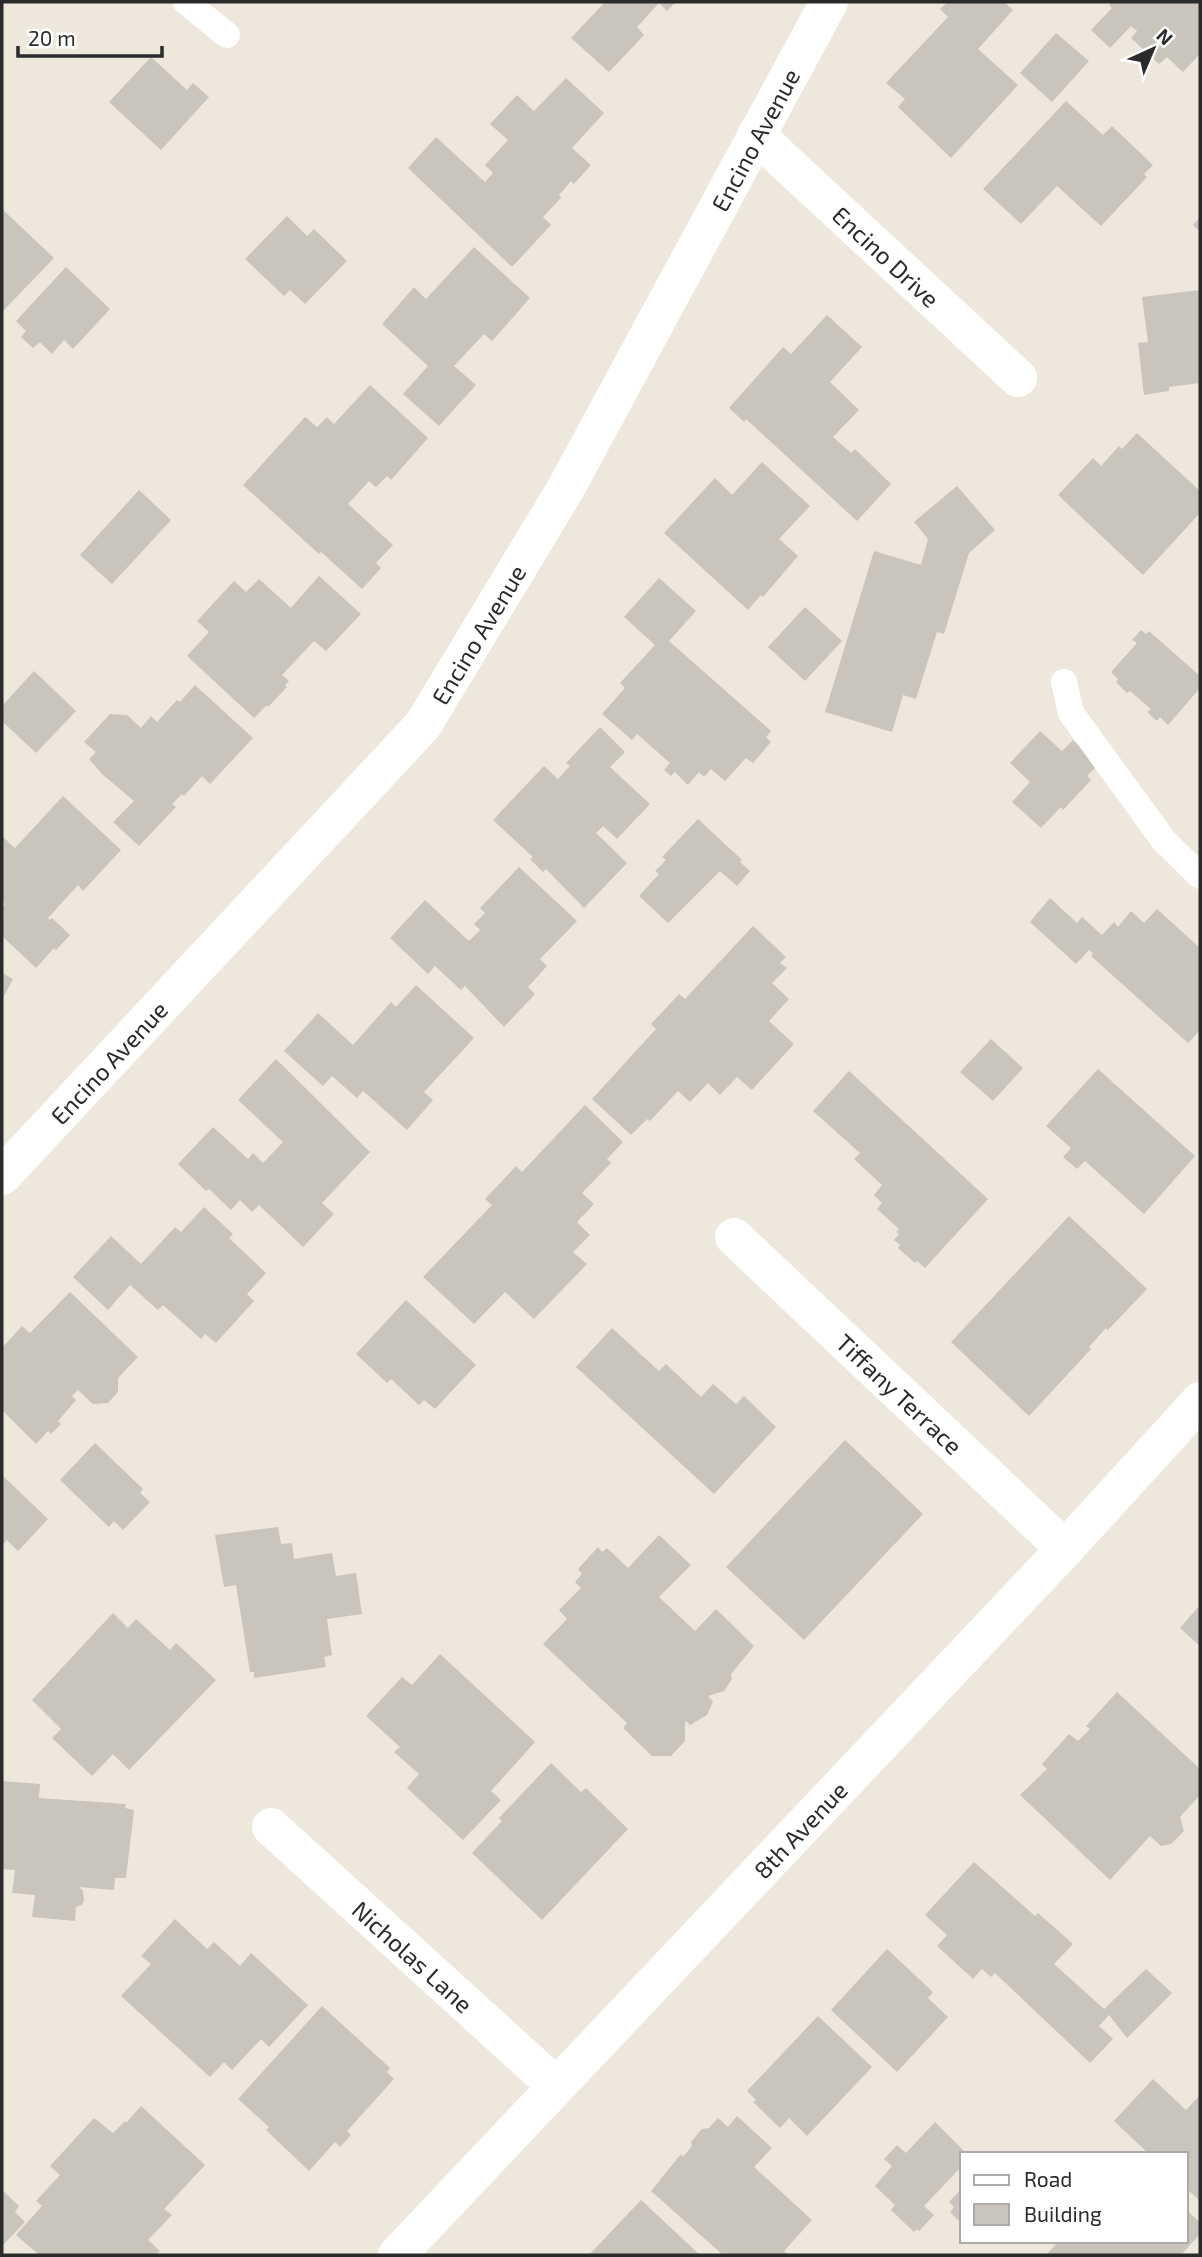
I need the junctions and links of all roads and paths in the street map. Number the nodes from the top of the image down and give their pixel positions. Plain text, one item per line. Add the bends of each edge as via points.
1 (186, 2) edge
2 (829, 2) edge
3 (227, 35) dead end
4 (756, 135) junction
5 (1018, 378) dead end
6 (1064, 682) dead end
7 (1200, 876) edge
8 (2, 1176) edge
9 (734, 1237) dead end
10 (1200, 1401) edge
11 (1065, 1549) junction
12 (271, 1827) dead end
13 (556, 2086) junction
14 (412, 2250) edge

1 - 3 lane
2 - 4 street, Encino Avenue
4 - 5 street, Encino Drive
4 - 8 street, Encino Avenue via 566,488 423,725
6 - 7 lane via 1071,713 1165,842
9 - 11 street, Tiffany Terrace
10 - 11 street, 8th Avenue
11 - 13 street, 8th Avenue
12 - 13 street, Nicholas Lane
13 - 14 street, 8th Avenue

